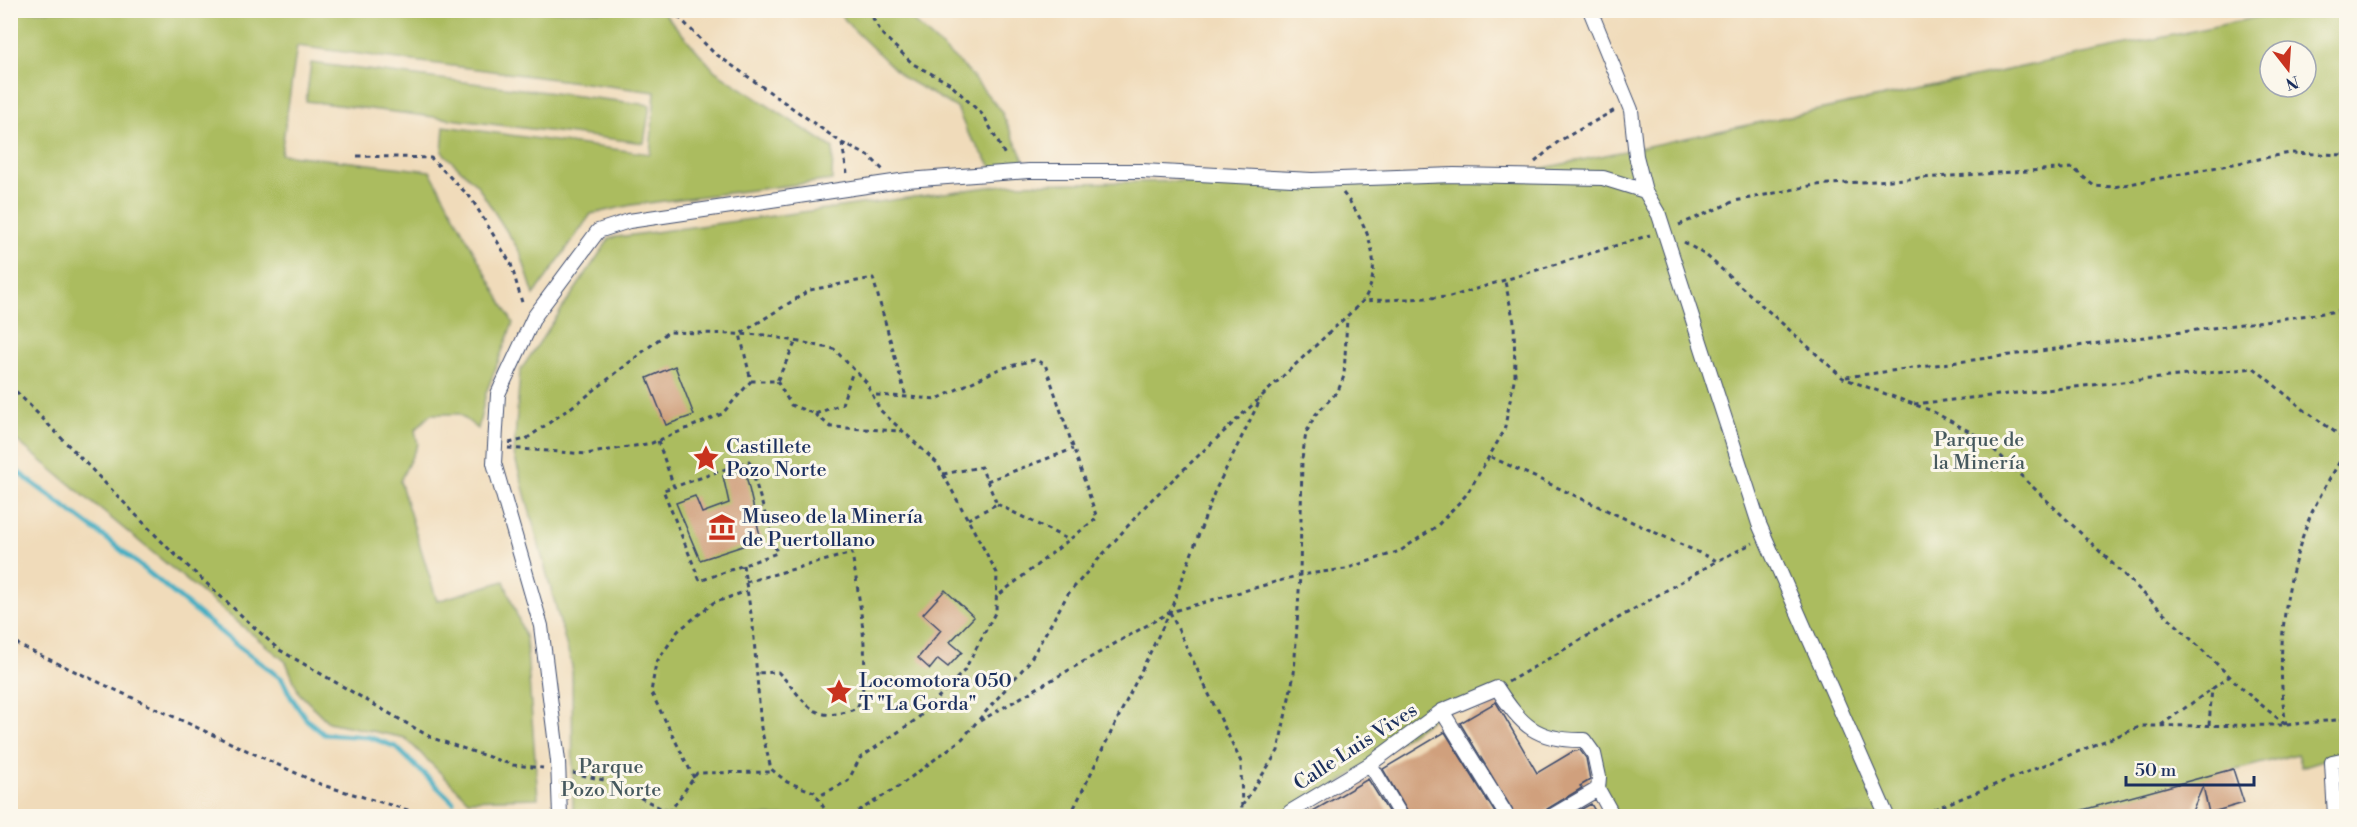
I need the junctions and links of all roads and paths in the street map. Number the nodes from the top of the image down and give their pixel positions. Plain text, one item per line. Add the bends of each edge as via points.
1 (672, 10) edge
2 (868, 10) edge
3 (1590, 10) edge
4 (1627, 101) junction
5 (842, 142) junction
6 (2346, 155) edge
7 (357, 156) dead end
8 (1014, 172) junction
9 (1526, 176) junction
10 (1329, 179) junction
11 (895, 182) junction
12 (848, 190) junction
13 (1645, 191) junction
14 (1664, 230) junction
15 (1505, 281) junction
16 (1363, 302) junction
17 (2346, 310) edge
18 (1347, 316) junction
19 (529, 328) junction
20 (740, 334) junction
21 (796, 341) junction
22 (853, 370) junction
23 (1843, 378) junction
24 (751, 381) junction
25 (777, 381) junction
26 (10, 385) edge
27 (876, 394) dead end
28 (1264, 394) junction
29 (906, 397) junction
30 (1912, 404) junction
31 (815, 414) junction
32 (902, 431) junction
33 (2346, 440) edge
34 (658, 441) junction
35 (495, 447) junction
36 (1074, 449) junction
37 (2346, 450) edge
38 (1491, 457) junction
39 (944, 474) junction
40 (987, 482) junction
41 (674, 487) junction
42 (997, 504) junction
43 (968, 519) junction
44 (1764, 537) junction
45 (1070, 540) junction
46 (1717, 561) junction
47 (743, 566) junction
48 (1300, 576) junction
49 (746, 582) junction
50 (747, 591) junction
51 (996, 597) junction
52 (1170, 612) junction
53 (10, 636) edge
54 (756, 673) junction
55 (2230, 676) junction
56 (1497, 688) junction
57 (2212, 688) junction
58 (1442, 711) junction
59 (2346, 719) edge
60 (976, 723) junction
61 (2286, 725) junction
62 (2159, 726) junction
63 (2209, 726) junction
64 (2346, 759) edge
65 (1370, 764) junction
66 (559, 770) junction
67 (775, 772) junction
68 (694, 778) junction
69 (1598, 789) junction
70 (817, 797) junction
71 (1242, 806) junction
72 (669, 813) junction
73 (1291, 814) edge
74 (437, 816) edge
75 (444, 816) edge
76 (560, 816) edge
77 (676, 816) edge
78 (829, 816) edge
79 (850, 816) edge
80 (1070, 816) edge
81 (1242, 816) edge
82 (1401, 816) edge
83 (1507, 816) edge
84 (1552, 816) edge
85 (1613, 816) edge
86 (1887, 816) edge
87 (1917, 816) edge
88 (2335, 816) edge

1 - 5 path via 713,52
2 - 8 path via 883,35 914,64 949,83 984,116
3 - 4 street
4 - 9 path via 1559,141 1537,158
4 - 13 street
5 - 11 path via 869,156
5 - 12 path
6 - 14 path via 2290,153 2114,187 2094,186 2073,168 1815,185 1735,201
7 - 19 path via 431,158 471,198 512,264
8 - 10 street via 1142,171
8 - 11 street
9 - 10 street
9 - 13 street via 1603,178
10 - 16 path via 1352,204 1370,240 1373,276 1371,290
11 - 12 street
12 - 19 street via 629,221 598,231 562,276
13 - 14 street
14 - 15 path
14 - 23 path via 1707,256
14 - 44 street
15 - 16 path via 1450,297
15 - 38 path via 1514,322 1515,375 1504,431
16 - 18 path
17 - 23 path
18 - 28 path
18 - 48 path via 1344,376 1338,391 1316,414 1306,433
19 - 35 street via 498,394
20 - 21 path
20 - 24 path
20 - 29 path via 810,290 873,278
20 - 35 path via 668,332 526,439
21 - 22 path via 834,349
21 - 25 path
22 - 31 path via 842,404
22 - 32 path via 866,382 880,410
23 - 30 path
24 - 25 path
24 - 34 path via 722,414
25 - 31 path via 791,405
26 - 66 path via 168,548 278,649 432,738 513,765
27 - 29 path
28 - 52 path via 1214,493
28 - 60 path via 1148,503 1082,578 1068,594 1029,662
29 - 36 path via 937,399 999,369 1034,360 1045,364
30 - 33 path via 2254,368
30 - 55 path via 1983,439
31 - 32 path via 831,428
32 - 39 path
34 - 35 path via 586,454
34 - 41 path
35 - 66 street via 494,464 541,626
36 - 40 path
36 - 45 path via 1097,518
37 - 61 path via 2310,517 2292,569 2280,691
38 - 46 path
38 - 48 path via 1453,510 1417,541 1400,551 1345,569
39 - 40 path via 981,467
39 - 43 path
40 - 42 path
41 - 47 path via 663,490 700,581
41 - 47 path via 749,461 777,553
42 - 43 path
42 - 45 path
43 - 51 path via 997,573
44 - 46 path
44 - 86 street
45 - 51 path
46 - 56 path
47 - 49 path
48 - 52 path
48 - 71 path via 1294,674 1278,751
49 - 50 path
49 - 54 path via 852,553 862,629 864,694 857,708 837,716 815,712 778,672
50 - 54 path
50 - 68 path via 712,603 678,631 656,663 651,692
51 - 70 path via 996,611 964,671 917,718 860,758 848,781
52 - 60 path
52 - 71 path via 1240,762
52 - 80 path
53 - 74 path via 20,646 322,785
54 - 67 path via 761,728
55 - 57 path
55 - 61 path
56 - 58 street, Calle Luis Vives
56 - 69 street via 1515,716 1529,728 1548,738 1584,740 1594,754
57 - 62 path
57 - 63 path
58 - 65 street, Calle Luis Vives
58 - 83 street
59 - 61 path
60 - 79 path via 962,739 898,787
61 - 63 path
62 - 63 path
62 - 87 path via 2142,726
64 - 88 street via 2331,762
65 - 73 street, Calle Luis Vives
65 - 82 street
66 - 72 path via 608,781
66 - 76 street
67 - 68 path via 698,773
67 - 70 path
68 - 72 path
69 - 84 street
69 - 85 street
70 - 78 path
71 - 81 path
72 - 77 path
74 - 75 path

